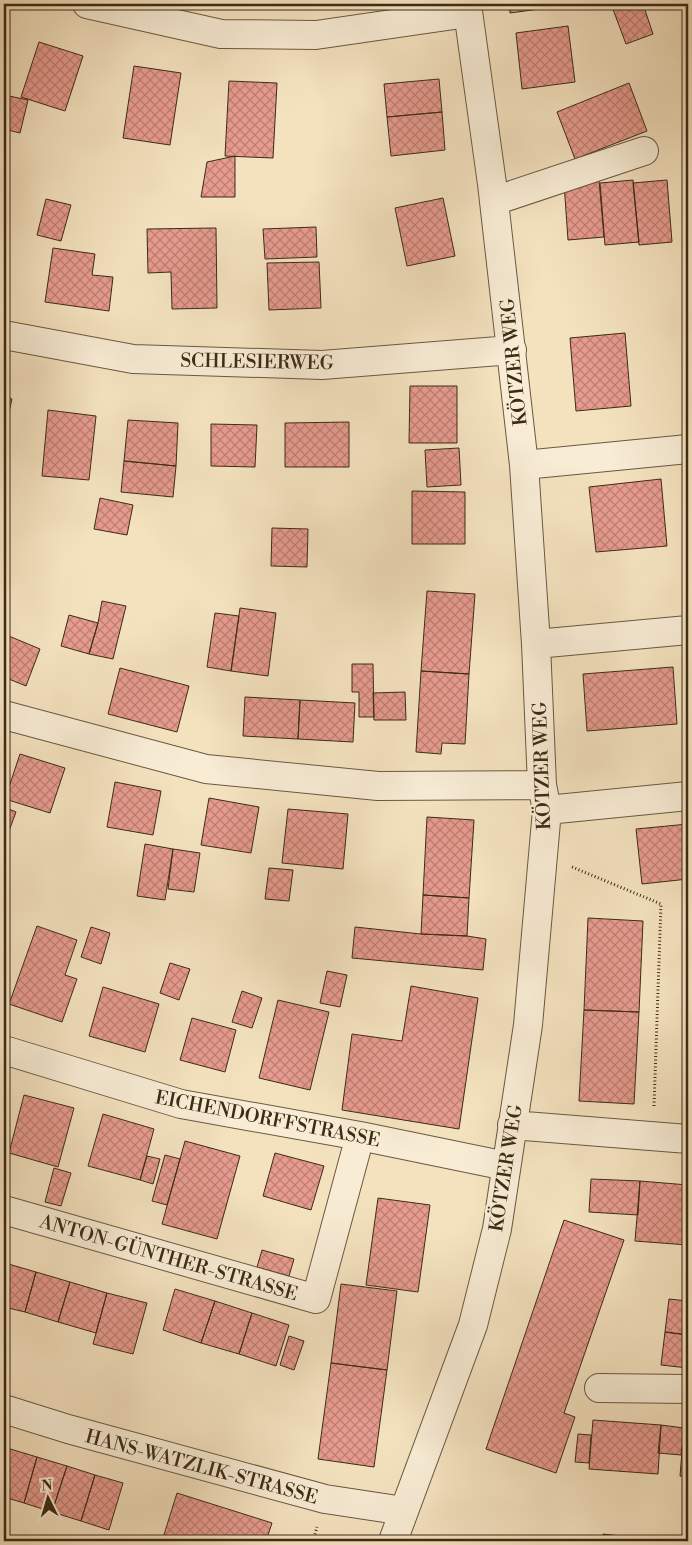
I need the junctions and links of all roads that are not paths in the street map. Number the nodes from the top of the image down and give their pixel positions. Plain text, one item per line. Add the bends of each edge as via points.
1 (86, 4) edge
2 (468, 8) edge
3 (644, 150) dead end
4 (494, 201) junction
5 (4, 335) edge
6 (512, 350) junction
7 (688, 449) edge
8 (524, 465) junction
9 (688, 630) edge
10 (536, 644) junction
11 (4, 715) edge
12 (688, 796) edge
13 (545, 798) junction
14 (4, 1050) edge
15 (512, 1125) junction
16 (360, 1136) junction
17 (688, 1139) edge
18 (506, 1166) junction
19 (4, 1210) edge
20 (599, 1388) dead end
21 (688, 1389) edge
22 (4, 1409) edge
23 (404, 1511) junction
24 (393, 1541) edge

1 - 2 street via 220,34 316,35
2 - 4 street, KÖTZER WEG
3 - 4 street
4 - 6 street, KÖTZER WEG
5 - 6 street, SCHLESIERWEG via 133,359 322,365
6 - 8 street, KÖTZER WEG
7 - 8 street
8 - 10 street, KÖTZER WEG
9 - 10 street
10 - 13 street, KÖTZER WEG
11 - 13 street via 206,769
12 - 13 street
13 - 15 street, KÖTZER WEG via 528,1025
14 - 16 street, EICHENDORFFSTRASSE via 181,1104
15 - 17 street
15 - 18 street, KÖTZER WEG
16 - 18 street, EICHENDORFFSTRASSE
16 - 19 street, ANTON-GÜNTHER-STRASSE via 316,1299
18 - 23 street, KÖTZER WEG via 497,1230 473,1324
20 - 21 street
22 - 23 street, HANS-WATZLIK-STRASSE via 325,1499
23 - 24 street, KÖTZER WEG

